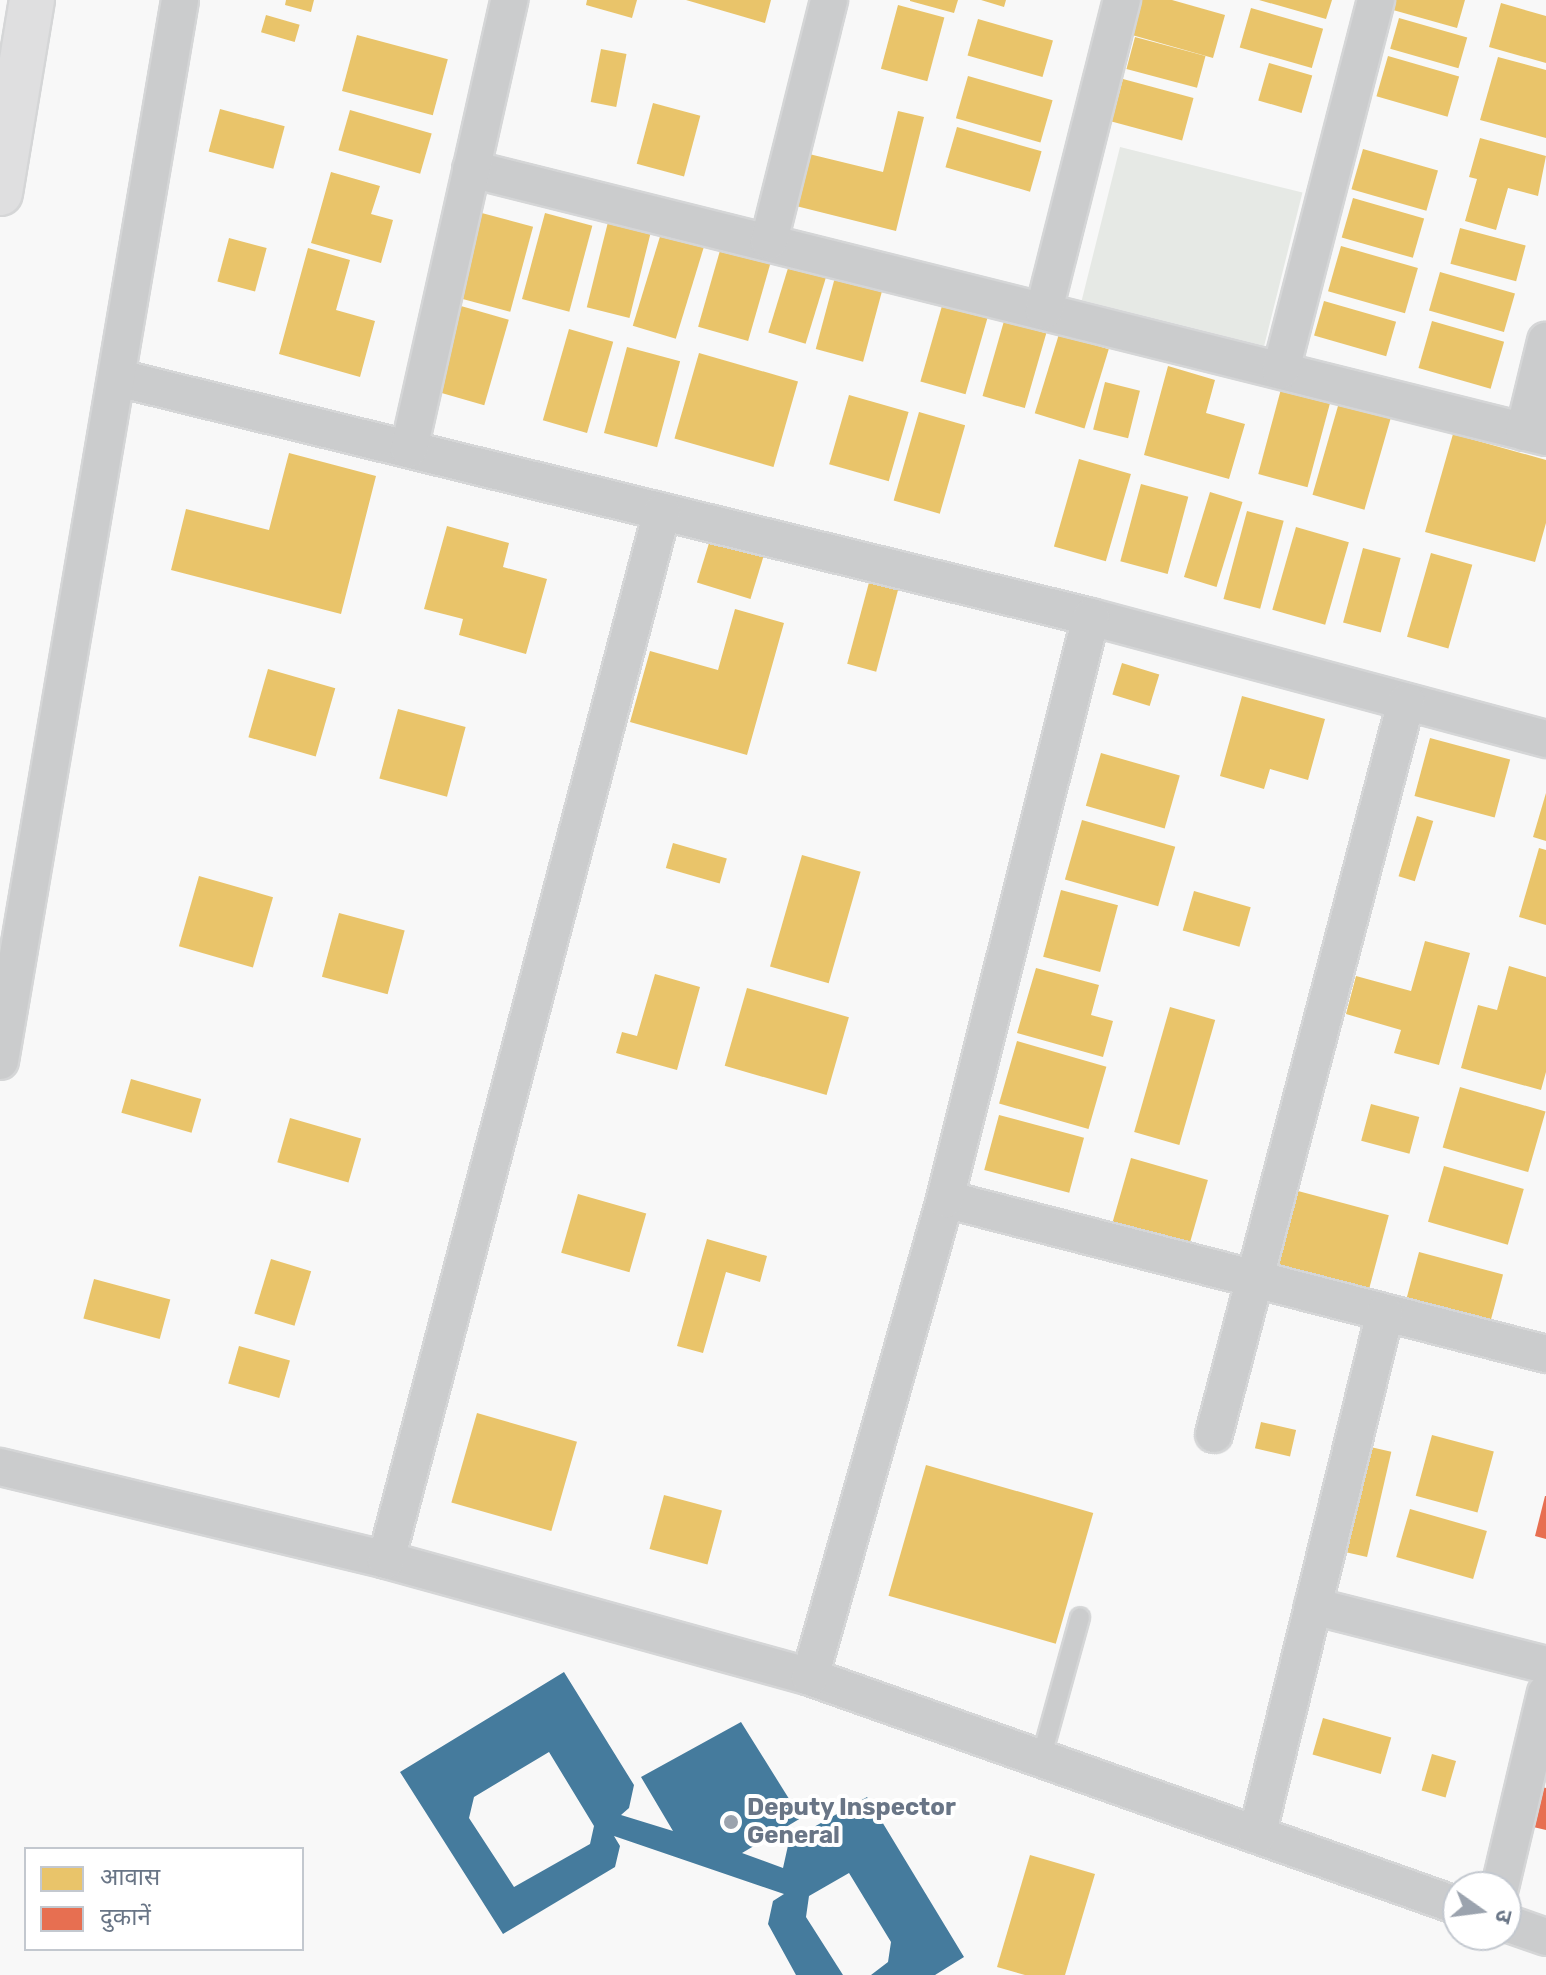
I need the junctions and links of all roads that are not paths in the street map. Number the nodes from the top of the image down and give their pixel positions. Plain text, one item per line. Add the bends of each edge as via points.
1 (32, 0) edge
2 (180, 0) edge
3 (509, 0) edge
4 (829, 0) edge
5 (1122, 0) edge
6 (1376, 0) edge
7 (471, 169) junction
8 (0, 193) edge
9 (769, 241) junction
10 (1044, 310) junction
11 (1546, 341) edge
12 (1281, 370) junction
13 (118, 378) junction
14 (1535, 434) edge
15 (409, 449) junction
16 (662, 512) junction
17 (1091, 617) junction
18 (1406, 702) junction
19 (1546, 739) edge
20 (0, 1061) edge
21 (945, 1199) junction
22 (1257, 1280) junction
23 (1385, 1313) junction
24 (1546, 1354) edge
25 (1214, 1434) dead end
26 (0, 1467) edge
27 (386, 1560) junction
28 (1313, 1606) junction
29 (1080, 1617) dead end
30 (1546, 1665) edge
31 (810, 1677) junction
32 (1546, 1693) edge
33 (1041, 1759) junction
34 (1257, 1835) junction
35 (1504, 1871) edge
36 (1442, 1900) edge
37 (1522, 1929) edge
38 (1546, 1937) edge

1 - 8 main road
2 - 13 street
3 - 7 street
4 - 9 street
5 - 10 street
6 - 12 street
7 - 9 street
7 - 15 street
9 - 10 street
10 - 12 street
11 - 14 street
12 - 14 street
13 - 15 street
13 - 20 street
15 - 16 street
16 - 17 street
16 - 27 street
17 - 18 street
17 - 21 street
18 - 19 street
18 - 22 street
21 - 22 street
21 - 31 street
22 - 23 street
22 - 25 street
23 - 24 street
23 - 28 street
26 - 27 street
27 - 31 street
28 - 30 street
28 - 34 street
29 - 33 lane
31 - 33 street
32 - 35 street
33 - 34 street
34 - 36 street
37 - 38 street

